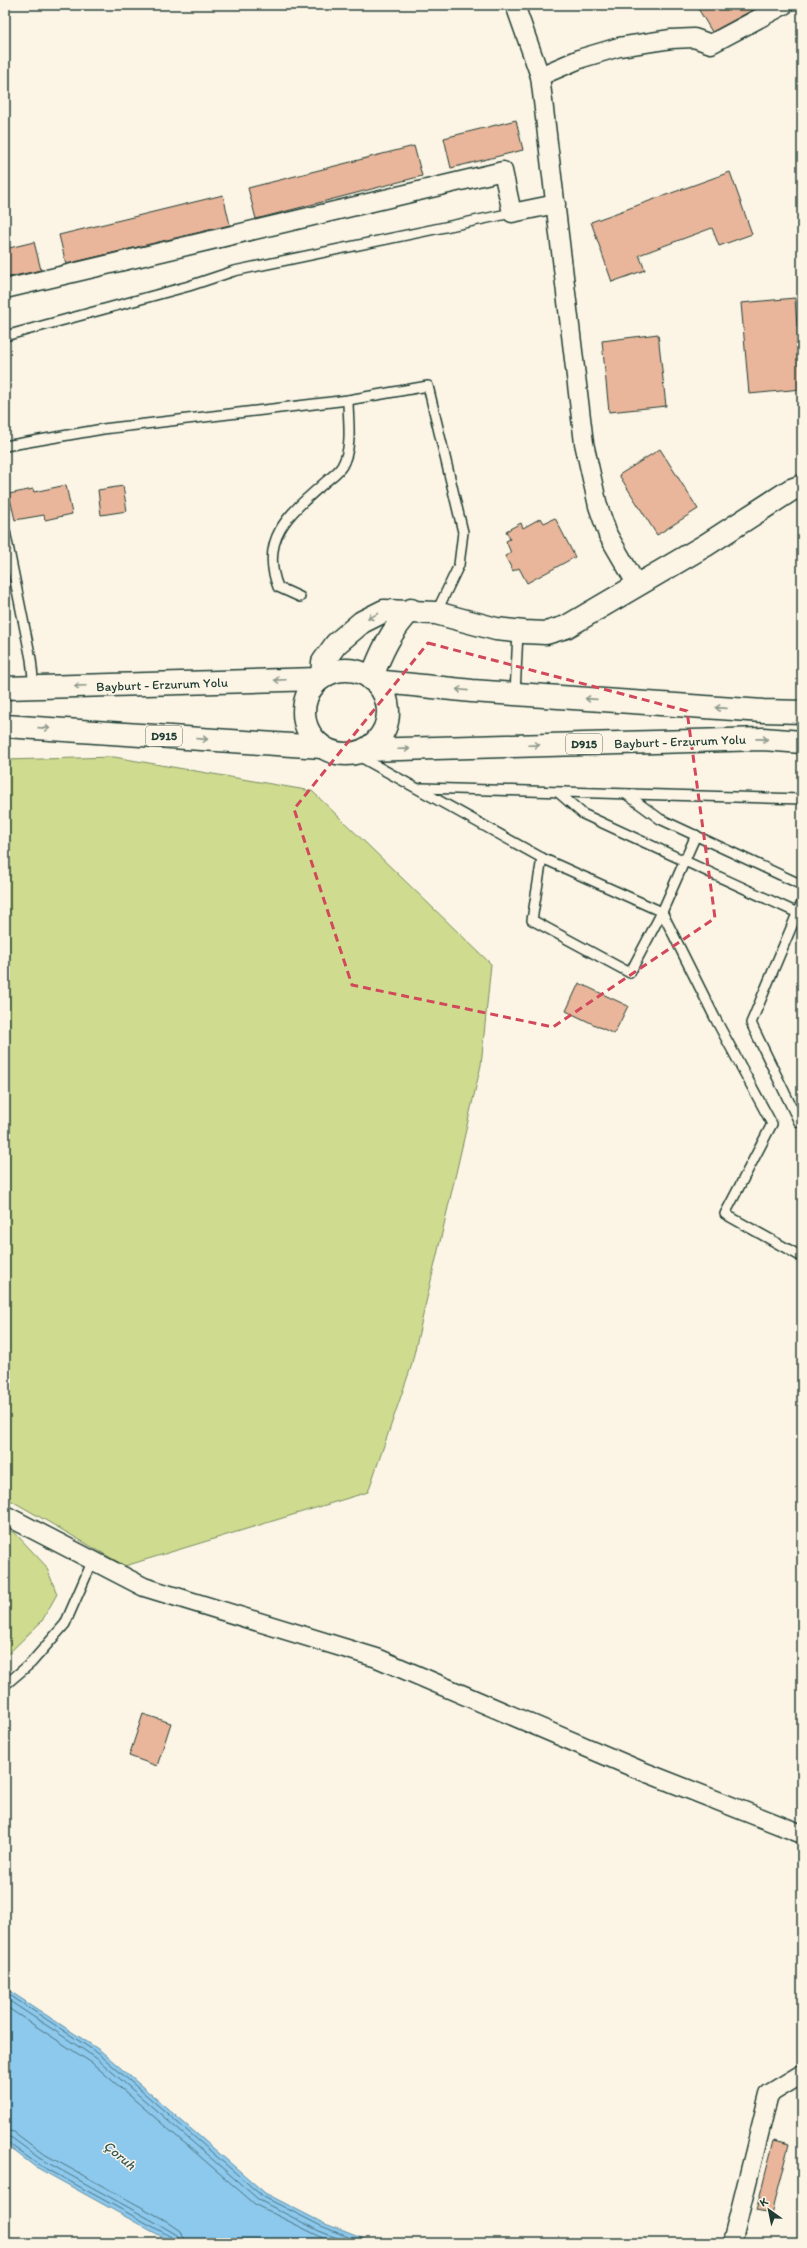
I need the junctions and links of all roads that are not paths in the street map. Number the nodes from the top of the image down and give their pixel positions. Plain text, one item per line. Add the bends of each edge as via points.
1 (515, 5) edge
2 (784, 5) edge
3 (540, 76) junction
4 (556, 204) junction
5 (512, 213) junction
6 (5, 289) edge
7 (5, 336) edge
8 (348, 400) junction
9 (5, 446) edge
10 (802, 486) edge
11 (5, 531) edge
12 (637, 585) junction
13 (300, 597) dead end
14 (411, 610) junction
15 (436, 613) junction
16 (518, 632) junction
17 (321, 679) junction
18 (373, 680) junction
19 (34, 687) junction
20 (5, 688) edge
21 (515, 694) junction
22 (802, 712) edge
23 (5, 726) edge
24 (802, 742) edge
25 (322, 748) junction
26 (360, 752) junction
27 (419, 788) junction
28 (559, 792) junction
29 (626, 794) junction
30 (802, 799) edge
31 (696, 835) junction
32 (542, 858) junction
33 (685, 861) junction
34 (802, 885) edge
35 (802, 902) edge
36 (662, 912) junction
37 (800, 914) edge
38 (802, 1123) edge
39 (802, 1257) edge
40 (5, 1515) edge
41 (93, 1560) junction
42 (5, 1685) edge
43 (802, 1834) edge
44 (802, 2074) edge
45 (732, 2243) edge

1 - 3 street
2 - 3 street via 711,44 694,38 626,45 582,58
3 - 4 street
4 - 5 street
4 - 12 street via 584,442 593,488 608,535
5 - 6 street via 503,171
5 - 7 lane via 234,271 190,286
8 - 9 lane via 103,429
8 - 13 lane via 348,451 342,467 300,504 283,522 276,535 272,572 278,587
8 - 15 lane via 428,386 463,532 458,565
10 - 12 main road via 791,490 706,545
11 - 19 lane
12 - 16 main road via 566,627 546,633
14 - 15 main road
14 -> 17 main road via 384,611 362,622 329,652 323,662
14 - 18 main road via 386,643
15 - 16 main road via 496,629
16 - 21 lane
17 - 18 main road, Bayburt - Erzurum Yolu via 341,670 353,671
17 -> 19 main road, Bayburt - Erzurum Yolu
17 - 25 main road via 306,697 304,720 307,731
21 -> 18 main road, Bayburt - Erzurum Yolu
18 - 26 main road via 386,700 387,723 375,743
19 - 20 main road, Bayburt - Erzurum Yolu
22 -> 21 main road, Bayburt - Erzurum Yolu
23 -> 25 main road, Bayburt - Erzurum Yolu / D915
26 -> 24 main road, Bayburt - Erzurum Yolu / D915 via 763,739
25 - 26 main road, Bayburt - Erzurum Yolu via 343,755
26 - 27 lane
27 - 28 lane
27 - 32 lane
28 - 29 lane
28 - 33 lane via 583,814
29 - 30 lane
29 - 31 lane via 660,819
31 - 33 lane
31 - 34 lane
32 - 36 lane
32 - 36 lane via 532,920 630,973
33 - 36 lane
33 - 37 lane
35 - 37 lane
36 - 39 lane via 772,1124 725,1214
37 - 38 lane via 751,1024
40 - 41 street
41 - 42 lane via 65,1624 30,1663
41 - 43 street via 144,1586 377,1658 637,1769
44 - 45 street via 769,2094

